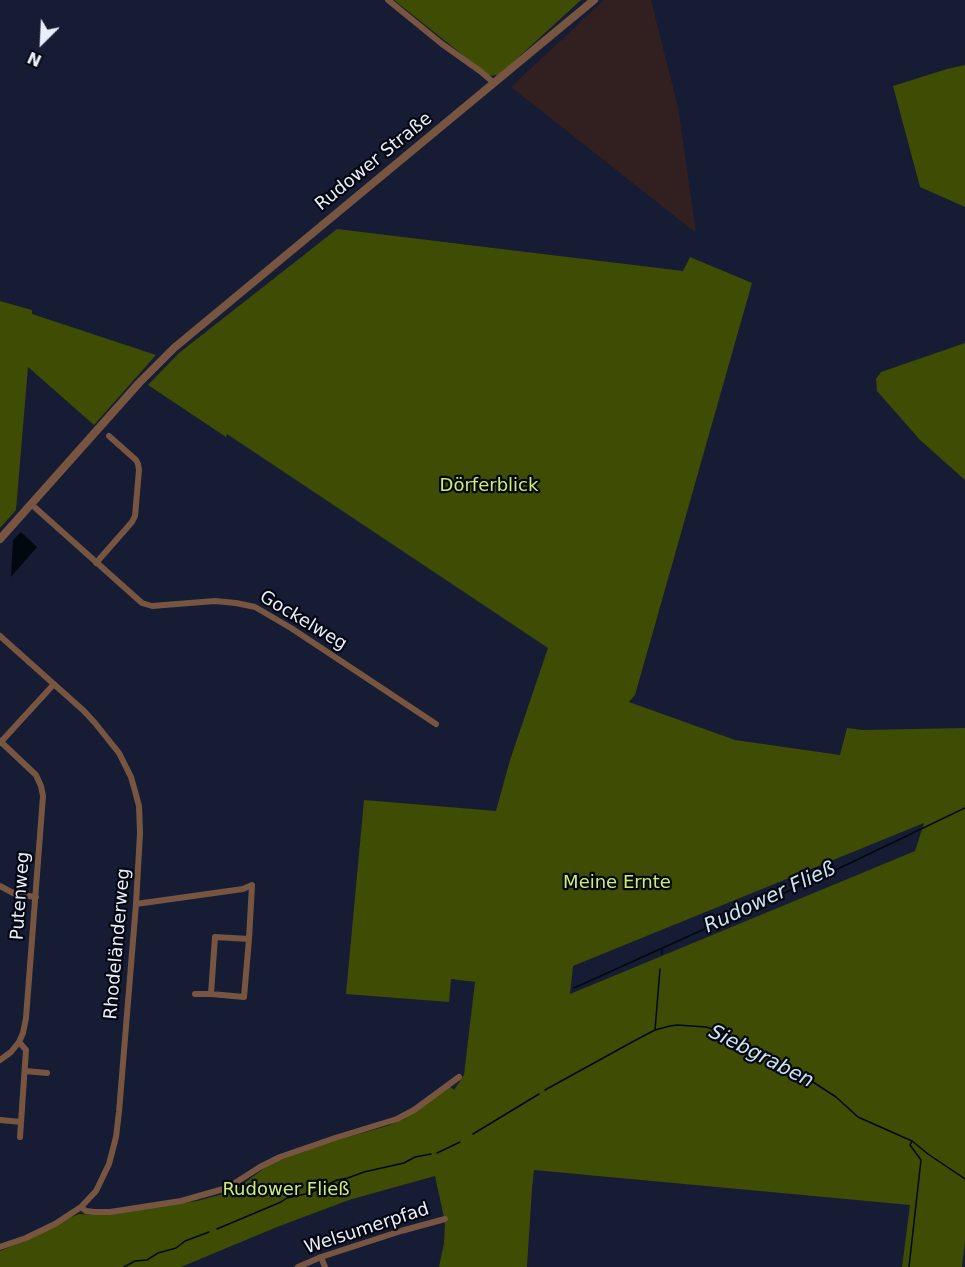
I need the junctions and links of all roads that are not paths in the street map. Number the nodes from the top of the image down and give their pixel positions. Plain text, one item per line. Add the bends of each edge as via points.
1 (388, 0) edge
2 (594, 0) edge
3 (494, 83) junction
4 (108, 436) dead end
5 (32, 504) junction
6 (0, 539) edge
7 (96, 563) junction
8 (0, 636) edge
9 (54, 684) junction
10 (436, 724) dead end
11 (0, 742) edge
12 (1, 888) edge
13 (36, 897) junction
14 (136, 904) junction
15 (249, 939) junction
16 (211, 993) junction
17 (195, 994) dead end
18 (19, 1042) junction
19 (0, 1060) edge
20 (25, 1071) junction
21 (47, 1073) dead end
22 (459, 1077) dead end
23 (0, 1120) edge
24 (21, 1122) junction
25 (20, 1137) dead end
26 (81, 1207) junction
27 (445, 1219) dead end
28 (0, 1247) edge
29 (321, 1257) junction
30 (298, 1267) edge
31 (326, 1267) edge

1 - 3 street
2 - 3 street, Rudower Straße
3 - 5 street, Rudower Straße via 174,348
4 - 7 street via 138,464 135,516
5 - 6 street, Rudower Straße
5 - 7 street, Gockelweg
7 - 10 street, Gockelweg via 146,605 215,601 263,610
8 - 9 street, Rhodeländerweg
9 - 11 street
9 - 14 street, Rhodeländerweg via 111,741 131,777 139,806
11 - 13 street, Putenweg via 32,770 44,796
12 - 13 street
13 - 18 street, Putenweg via 26,1018
14 - 15 street via 252,885
14 - 26 street, Rhodeländerweg via 116,1137 103,1178
15 - 16 street via 215,937
15 - 16 street via 244,997
16 - 17 street
18 - 19 street
18 - 20 street via 26,1050
20 - 21 street
20 - 24 street
22 - 26 street via 397,1119 280,1157 227,1188 181,1201 110,1212 86,1211
23 - 24 street
24 - 25 street
26 - 28 street, Rhodeländerweg via 55,1224
27 - 29 street, Welsumerpfad
29 - 30 street, Welsumerpfad
29 - 31 street

